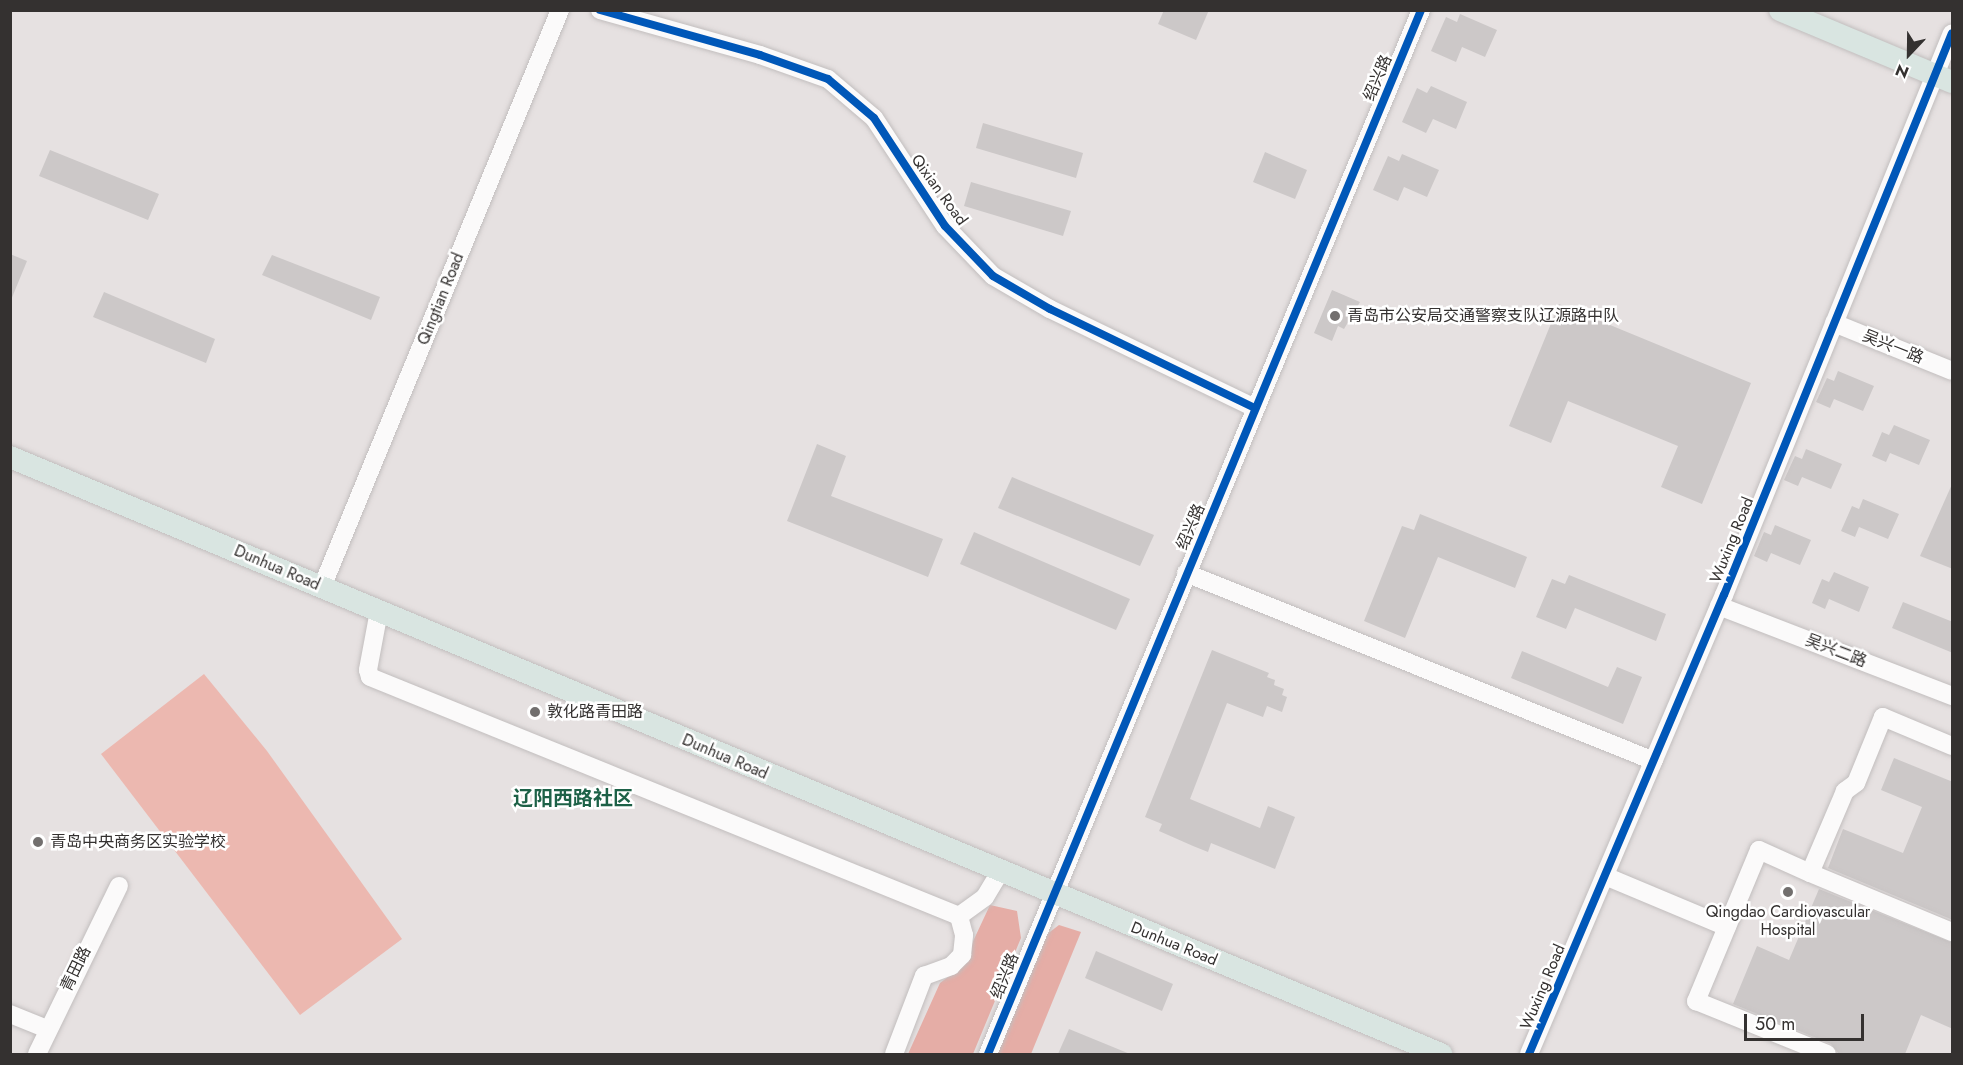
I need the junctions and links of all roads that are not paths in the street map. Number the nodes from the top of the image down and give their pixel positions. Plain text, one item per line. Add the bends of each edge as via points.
1 (560, 10) edge
2 (600, 10) edge
3 (1421, 10) edge
4 (1780, 10) edge
5 (1953, 33) edge
6 (1944, 78) edge
7 (1834, 324) junction
8 (1953, 372) edge
9 (1255, 408) junction
10 (10, 458) edge
11 (1186, 573) junction
12 (322, 587) junction
13 (1719, 606) junction
14 (379, 611) junction
15 (1953, 696) edge
16 (1953, 746) edge
17 (1654, 761) junction
18 (1000, 872) junction
19 (1810, 873) junction
20 (1605, 876) junction
21 (119, 886) dead end
22 (1052, 894) junction
23 (959, 916) junction
24 (1727, 927) junction
25 (1953, 932) edge
26 (10, 1014) edge
27 (47, 1029) junction
28 (1805, 1051) edge
29 (37, 1054) edge
30 (894, 1054) edge
31 (988, 1054) edge
32 (1441, 1054) edge
33 (1529, 1054) edge
34 (1827, 1054) edge

1 - 12 street, Qingtian Road
2 - 9 street, Qixian Road via 760,55 828,79 874,118 945,226 993,276 1050,309
3 - 9 street, 绍兴路
4 - 6 main road
5 - 6 street, Wuxing Road
6 - 7 street, Wuxing Road
7 - 8 street, 吴兴一路
7 - 13 street, Wuxing Road
9 - 11 street, 绍兴路
10 - 12 main road, Dunhua Road
11 - 17 street
11 - 22 street, 绍兴路
12 - 14 main road, Dunhua Road
13 - 15 street, 吴兴二路
13 - 17 street, Wuxing Road
14 - 18 main road, Dunhua Road
14 - 23 street via 370,677
16 - 19 street via 1882,717 1856,783 1845,791
17 - 20 street, Wuxing Road
18 - 22 main road, Dunhua Road
18 - 23 street via 985,897
19 - 24 street via 1759,850
19 - 25 street
20 - 24 street
20 - 33 street, Wuxing Road
21 - 27 street, 青田路
22 - 31 street, 绍兴路
22 - 32 main road, Dunhua Road
23 - 30 street via 964,935 962,955 951,966 924,976
24 - 28 street via 1696,1001
26 - 27 street
27 - 29 street, 青田路
28 - 34 street

